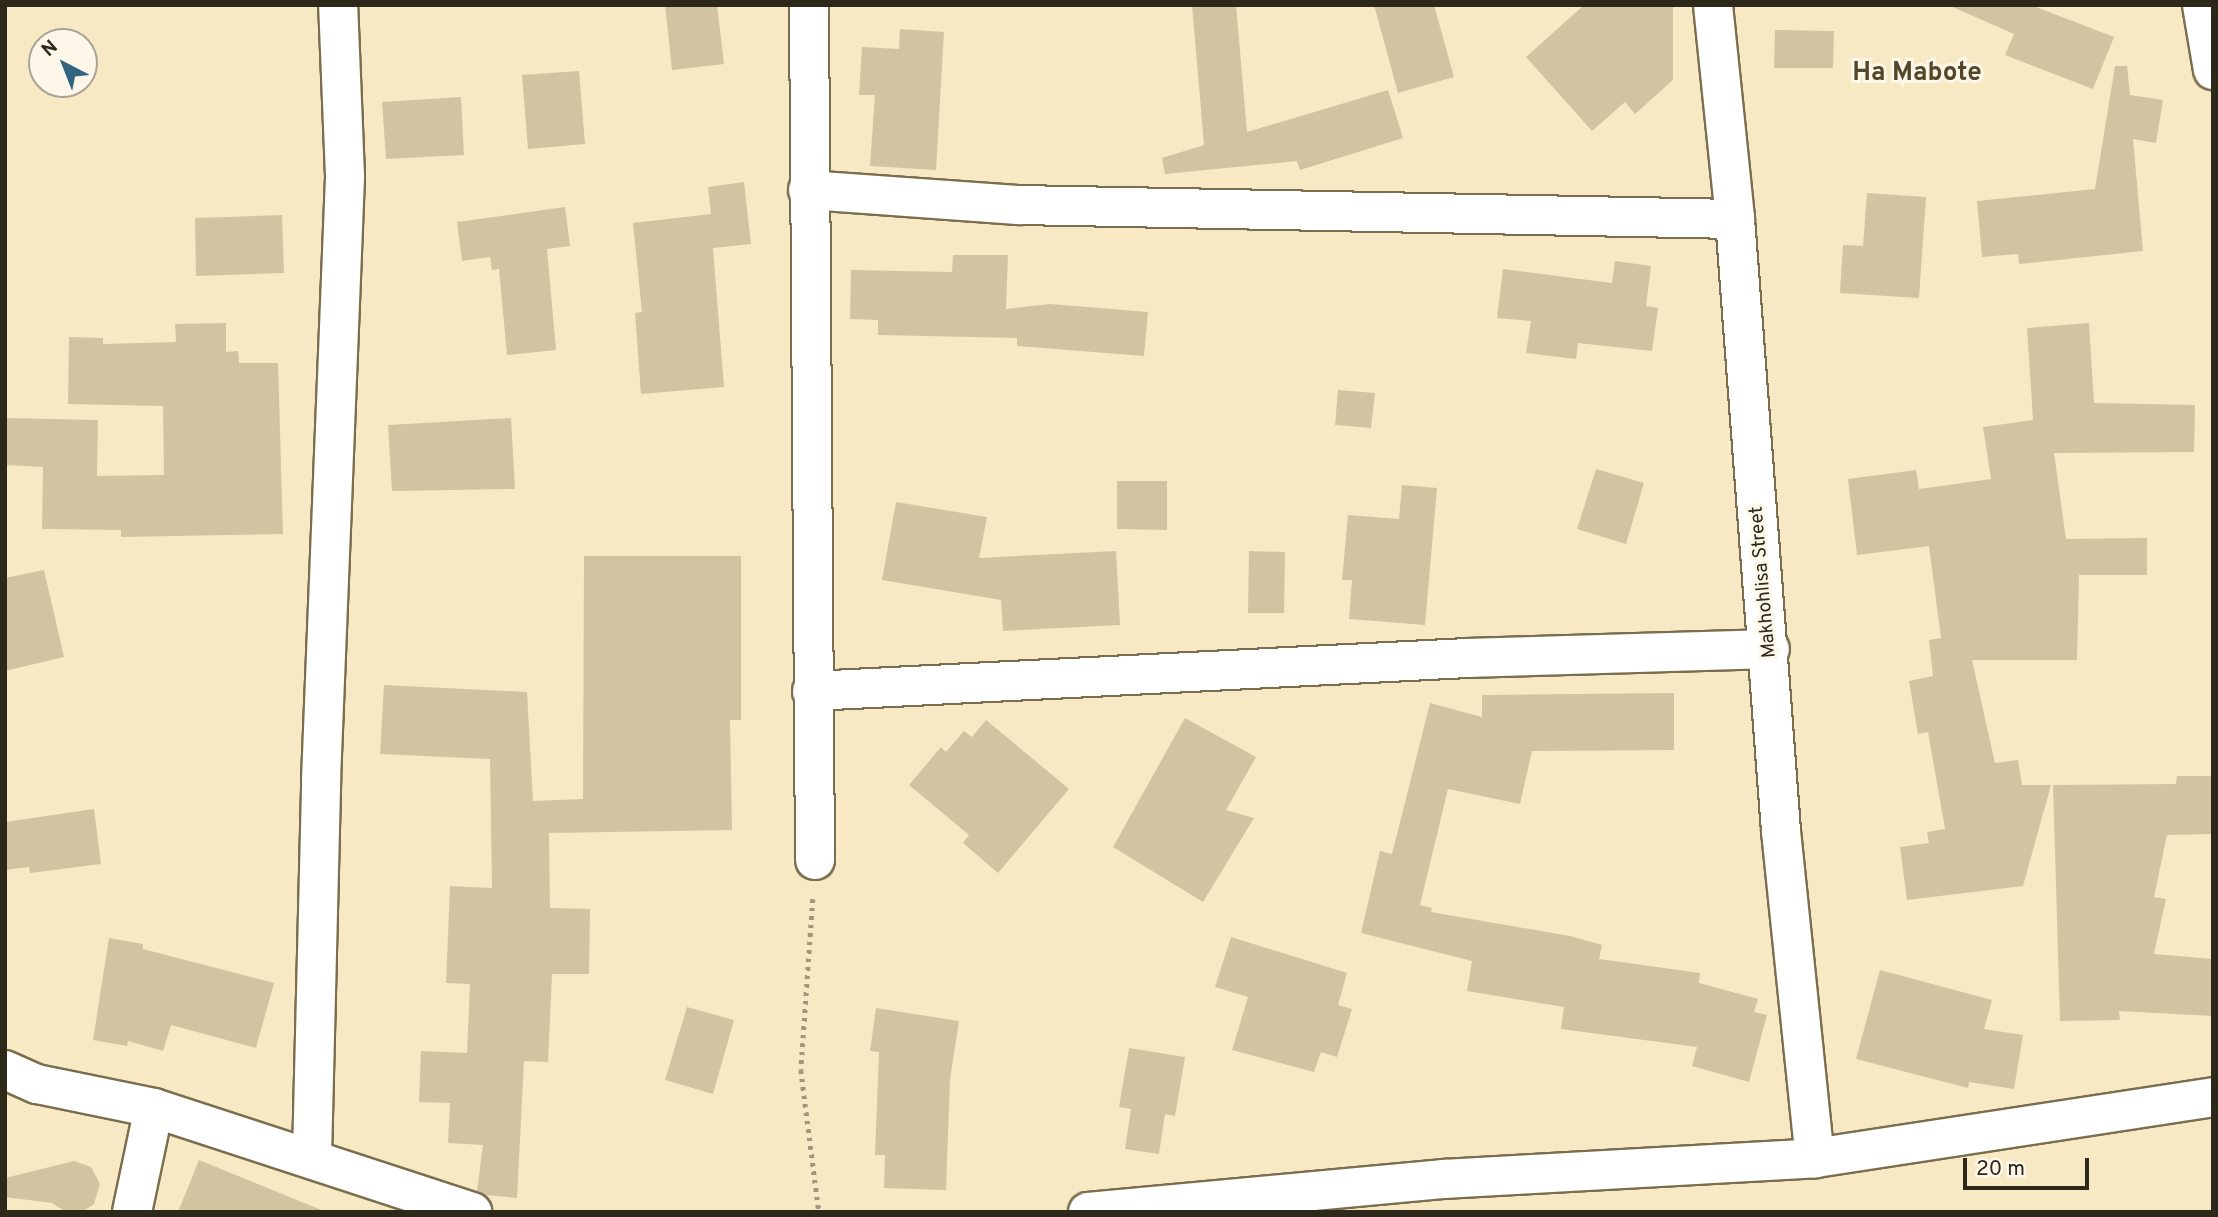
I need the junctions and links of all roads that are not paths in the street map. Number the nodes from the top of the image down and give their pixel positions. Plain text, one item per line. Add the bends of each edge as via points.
1 (338, 5) edge
2 (809, 5) edge
3 (1713, 5) edge
4 (2202, 5) edge
5 (2213, 69) edge
6 (808, 190) junction
7 (1735, 219) junction
8 (1770, 649) junction
9 (813, 691) junction
10 (815, 860) road end
11 (5, 1070) edge
12 (2213, 1097) edge
13 (154, 1108) junction
14 (312, 1157) junction
15 (1815, 1158) junction
16 (132, 1212) edge
17 (472, 1212) edge
18 (1088, 1212) edge

1 - 14 street via 345,176 321,780
2 - 6 street
3 - 7 street, Makhohlisa Street
4 - 5 street
6 - 7 street via 1019,205
6 - 9 street
7 - 8 street, Makhohlisa Street
8 - 9 street via 1468,658
8 - 15 street, Makhohlisa Street via 1781,831
9 - 10 street
11 - 13 street via 37,1084
12 - 15 street
13 - 14 street
13 - 16 street
14 - 17 street
15 - 18 street via 1444,1179

